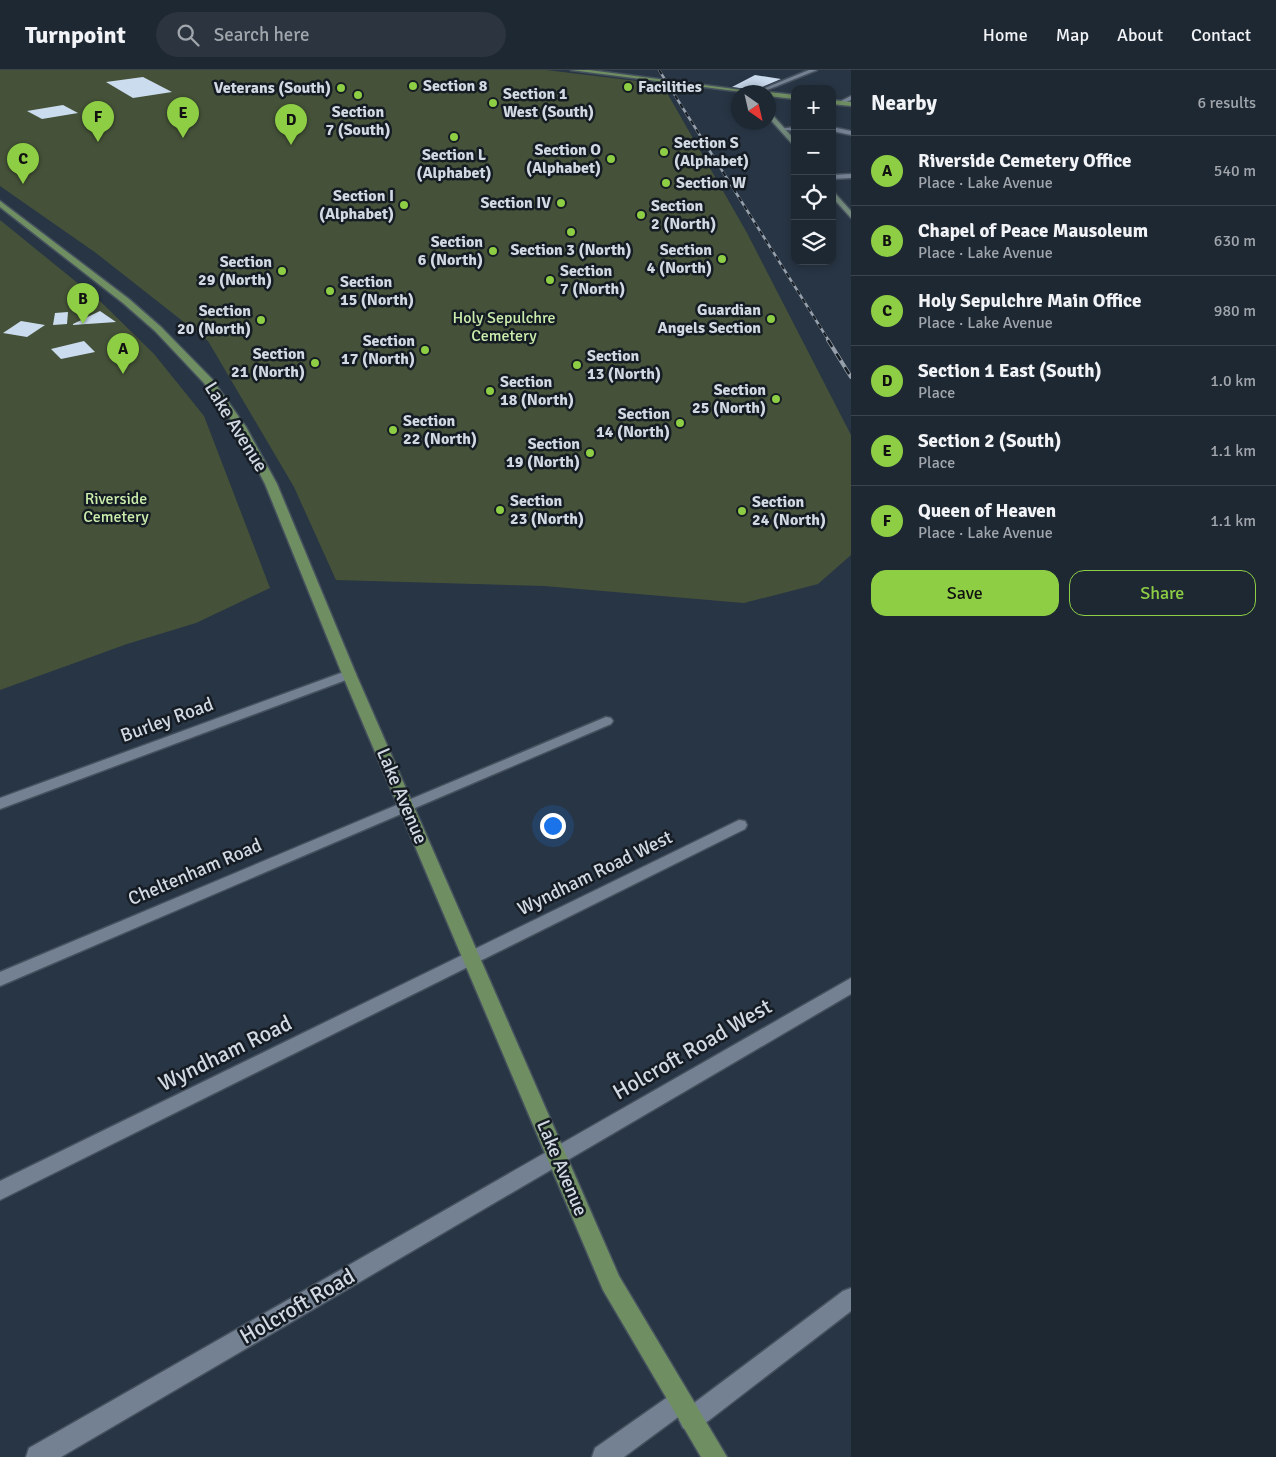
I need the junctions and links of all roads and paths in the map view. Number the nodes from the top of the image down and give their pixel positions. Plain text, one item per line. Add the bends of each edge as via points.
1 (574, 70) edge
2 (814, 70) edge
3 (586, 71) edge
4 (776, 85) edge
5 (731, 89) edge
6 (776, 95) edge
7 (791, 97) edge
8 (851, 98) edge
9 (836, 102) edge
10 (840, 103) junction
11 (851, 104) edge
12 (776, 122) edge
13 (782, 129) junction
14 (791, 129) edge
15 (836, 130) edge
16 (851, 133) edge
17 (791, 139) edge
18 (851, 176) edge
19 (836, 177) edge
20 (836, 197) edge
21 (0, 204) edge
22 (851, 216) edge
23 (349, 674) junction
24 (606, 721) dead end
25 (0, 804) edge
26 (407, 805) junction
27 (739, 825) dead end
28 (471, 958) junction
29 (0, 978) edge
30 (851, 985) edge
31 (556, 1154) junction
32 (0, 1191) edge
33 (851, 1298) edge
34 (685, 1411) junction
35 (38, 1457) edge
36 (604, 1457) edge
37 (715, 1457) edge

1 - 3 main road
2 - 4 street
3 - 5 main road
6 - 7 main road
8 - 10 street
9 - 10 main road
10 - 11 main road
12 - 13 street
13 - 14 street
13 - 17 street
15 - 16 street
18 - 19 street
20 - 22 street
21 - 23 main road, Lake Avenue via 126,301 208,381 240,427 271,484
23 - 25 street, Burley Road
23 - 26 main road, Lake Avenue
24 - 26 street, Cheltenham Road
26 - 28 main road, Lake Avenue
26 - 29 street, Cheltenham Road
27 - 28 street, Wyndham Road West
28 - 31 main road, Lake Avenue
28 - 32 street, Wyndham Road
30 - 31 street, Holcroft Road West
31 - 34 main road, Lake Avenue via 611,1283
31 - 35 street, Holcroft Road
33 - 34 street
34 - 36 street
34 - 37 main road, Lake Avenue

